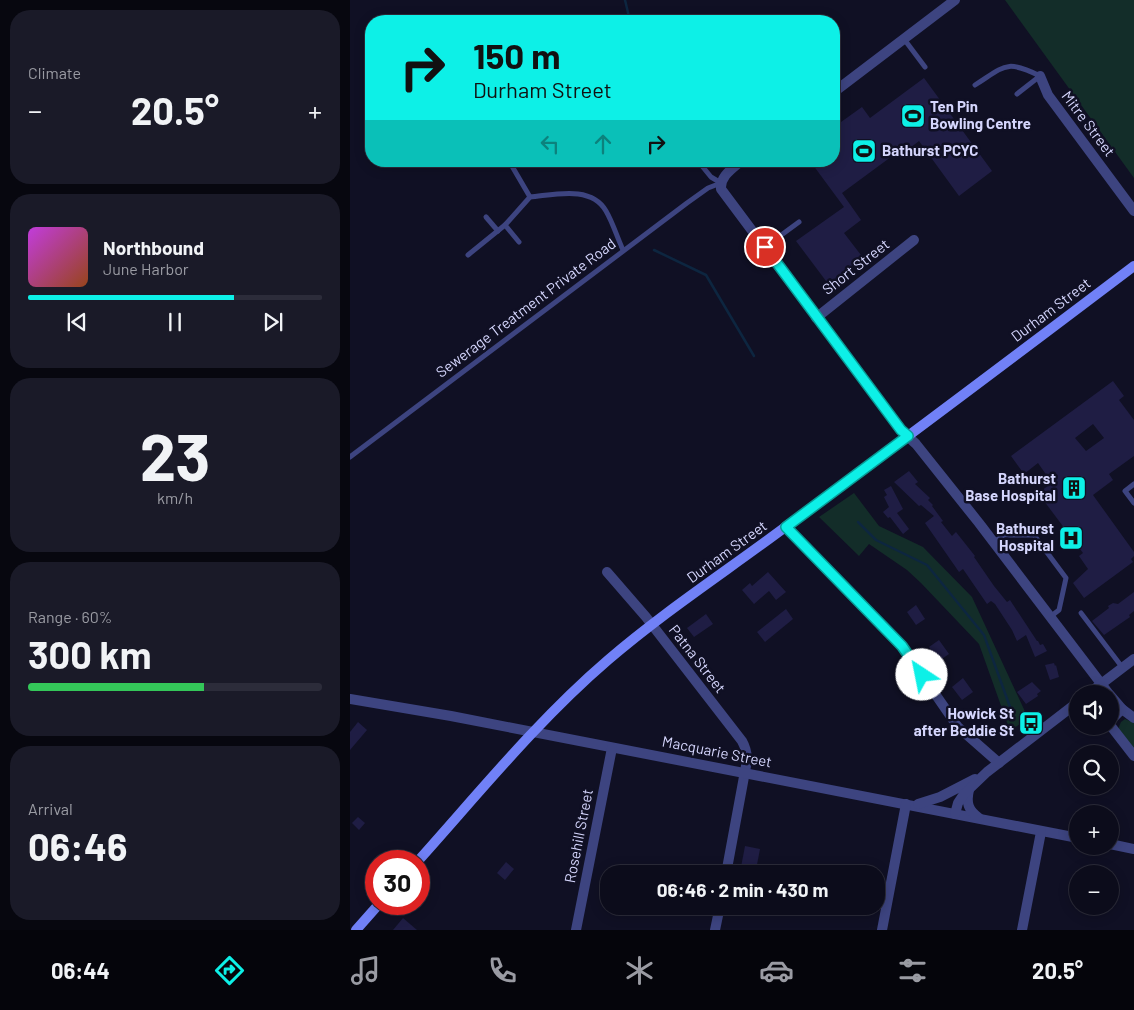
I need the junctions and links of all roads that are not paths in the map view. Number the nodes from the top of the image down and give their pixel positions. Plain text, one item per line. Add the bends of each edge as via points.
1 (956, 0) edge
2 (904, 39) junction
3 (925, 68) dead end
4 (1040, 76) junction
5 (975, 85) dead end
6 (840, 87) edge
7 (1017, 94) dead end
8 (512, 167) edge
9 (703, 167) edge
10 (734, 167) edge
11 (721, 183) junction
12 (530, 197) junction
13 (1134, 211) edge
14 (486, 217) dead end
15 (799, 222) dead end
16 (505, 225) junction
17 (498, 231) junction
18 (914, 240) dead end
19 (519, 242) dead end
20 (765, 247) junction
21 (623, 250) junction
22 (468, 255) dead end
23 (1134, 266) edge
24 (816, 318) junction
25 (908, 436) junction
26 (350, 457) edge
27 (1134, 484) edge
28 (1134, 503) edge
29 (786, 527) junction
30 (994, 542) junction
31 (606, 572) dead end
32 (1080, 613) dead end
33 (1050, 617) junction
34 (652, 625) junction
35 (1134, 659) edge
36 (1122, 668) junction
37 (1097, 685) edge
38 (1104, 685) edge
39 (350, 699) edge
40 (1119, 706) edge
41 (1069, 709) edge
42 (1122, 709) junction
43 (1119, 712) edge
44 (1134, 718) edge
45 (533, 732) junction
46 (1119, 735) edge
47 (612, 748) junction
48 (1134, 756) edge
49 (999, 763) junction
50 (987, 772) junction
51 (745, 773) junction
52 (969, 789) junction
53 (954, 790) junction
54 (909, 805) junction
55 (950, 813) junction
56 (979, 819) junction
57 (1041, 832) junction
58 (1069, 837) edge
59 (1119, 846) edge
60 (1134, 849) edge
61 (428, 850) edge
62 (728, 865) edge
63 (370, 915) edge
64 (718, 915) edge
65 (356, 930) edge
66 (576, 930) edge
67 (715, 930) edge
68 (882, 930) edge
69 (1022, 930) edge

1 - 2 street
2 - 3 lane
2 - 6 street
4 - 5 lane via 1022,67 1004,67
4 - 7 lane
4 - 13 street, Mitre Street via 1048,95
8 - 12 lane
9 - 11 lane
10 - 11 street
11 - 20 street via 722,189
11 - 21 lane, Sewerage Treatment Private Road via 708,188
12 - 16 lane
12 - 21 lane via 586,194 595,199 605,209
14 - 17 lane
15 - 20 lane
16 - 17 lane
16 - 19 lane
17 - 22 lane
18 - 24 street, Short Street
20 - 24 street
21 - 26 lane, Sewerage Treatment Private Road
23 - 25 main road, Durham Street
24 - 25 street
25 - 29 main road, Durham Street
25 - 30 street
27 - 28 lane via 1125,491
29 - 34 main road, Durham Street
29 - 49 street via 902,646 958,727
30 - 33 street
30 - 33 lane via 1004,535 1034,535 1066,578 1060,610
31 - 34 street, Patna Street
32 - 36 lane
33 - 37 street
34 - 45 main road, Durham Street via 570,694
34 - 51 street, Patna Street via 742,741 747,755
35 - 36 street
36 - 38 street
39 - 45 street, Macquarie Street
40 - 42 street
41 - 49 street
42 - 43 street
42 - 44 street
45 - 47 street, Macquarie Street
45 - 61 main road, Durham Street
46 - 48 street
47 - 51 street, Macquarie Street
47 - 66 street, Rosehill Street
49 - 50 street
50 - 52 street
50 - 53 street
51 - 54 street, Macquarie Street
51 - 62 street, Patna Street
52 - 55 street
52 - 56 street via 968,807
53 - 54 street via 931,801
53 - 55 street via 948,799
54 - 55 street, Macquarie Street
54 - 68 street
55 - 56 street, Macquarie Street
56 - 57 street, Macquarie Street
57 - 58 street, Macquarie Street
57 - 69 street
59 - 60 street
63 - 65 main road
64 - 67 street

